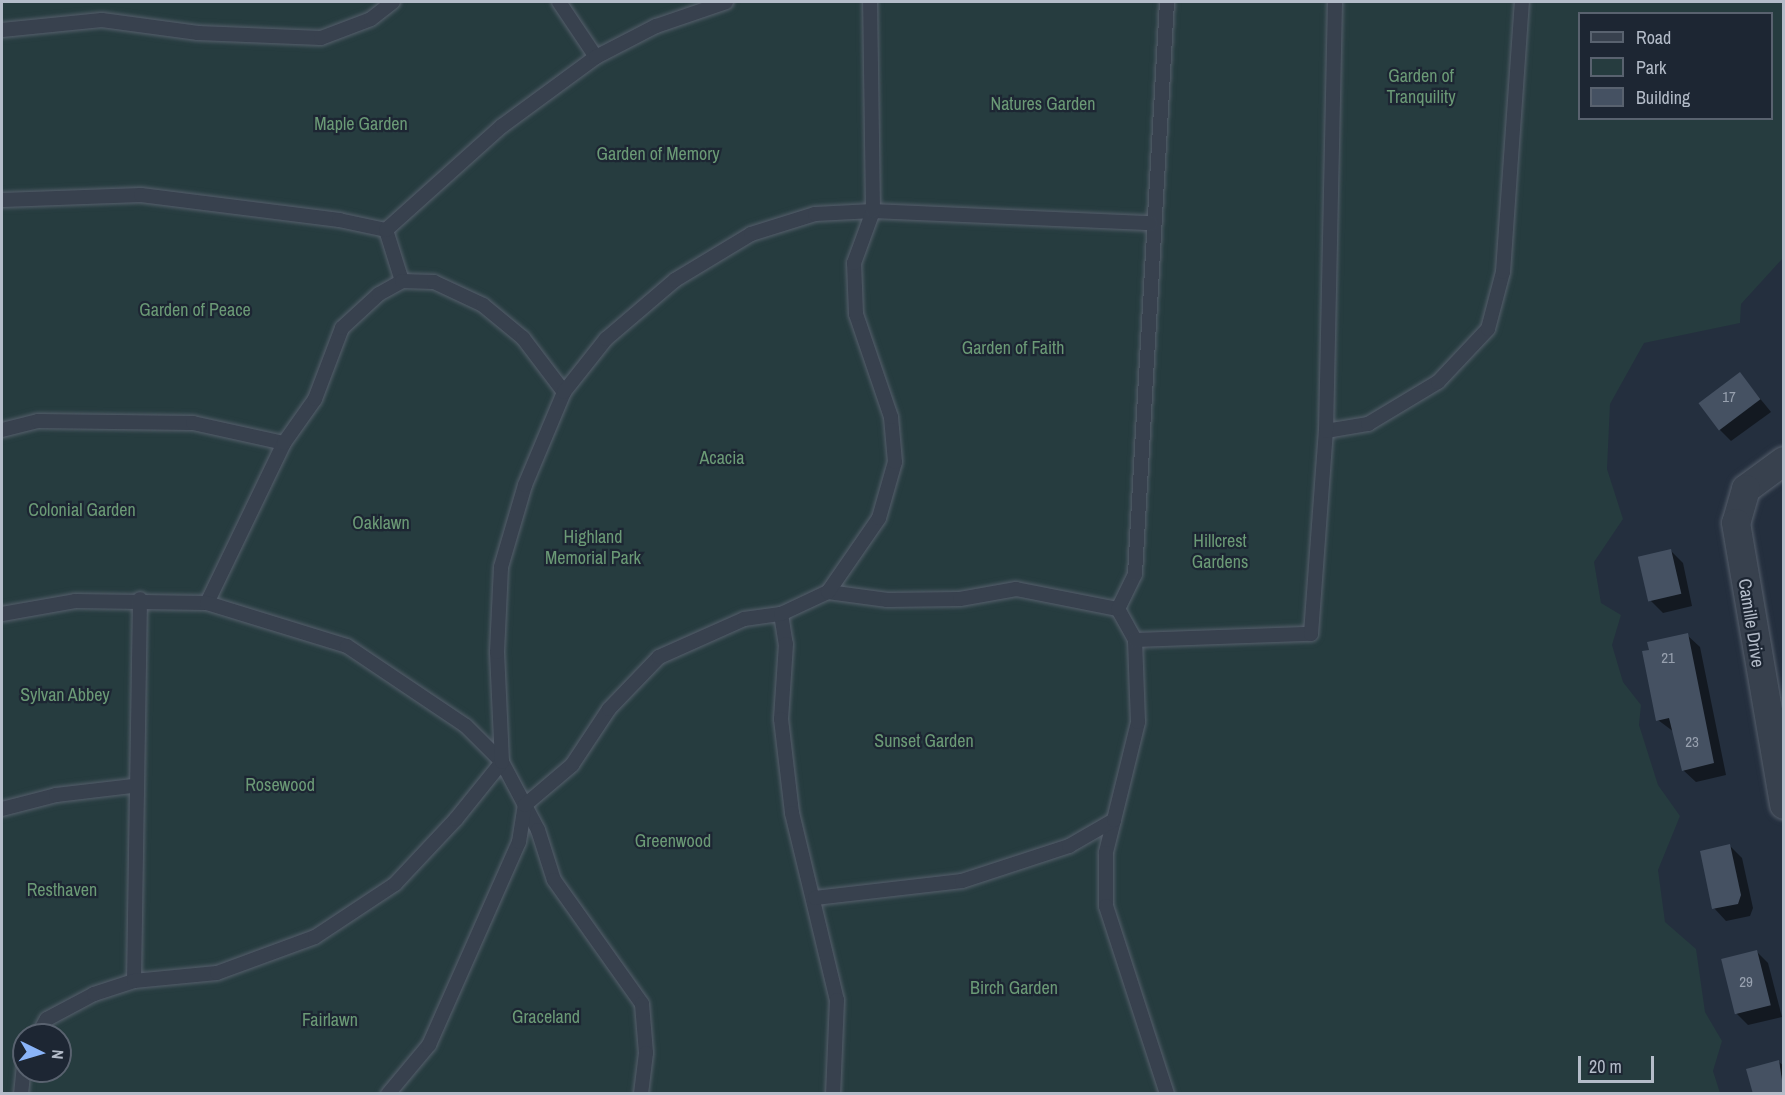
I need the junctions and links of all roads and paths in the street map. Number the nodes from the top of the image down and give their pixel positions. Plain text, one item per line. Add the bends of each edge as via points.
1 (393, 2) edge
2 (559, 2) edge
3 (726, 2) edge
4 (870, 2) edge
5 (1167, 2) edge
6 (1335, 2) edge
7 (1522, 2) edge
8 (2, 30) edge
9 (596, 57) junction
10 (2, 200) edge
11 (873, 211) junction
12 (1151, 223) junction
13 (386, 230) junction
14 (402, 281) junction
15 (564, 392) junction
16 (2, 430) edge
17 (1326, 431) junction
18 (284, 443) junction
19 (1784, 461) edge
20 (828, 592) junction
21 (140, 599) junction
22 (207, 603) junction
23 (1118, 609) junction
24 (2, 614) edge
25 (781, 614) junction
26 (1135, 640) junction
27 (502, 762) junction
28 (133, 786) junction
29 (525, 805) junction
30 (1784, 805) edge
31 (2, 809) edge
32 (1114, 820) junction
33 (815, 898) junction
34 (134, 981) junction
35 (44, 1023) edge
36 (388, 1094) edge
37 (640, 1094) edge
38 (833, 1094) edge
39 (1167, 1094) edge

1 - 8 lane via 371,19 321,38 198,33 102,20
2 - 9 lane
3 - 9 lane via 656,26
4 - 11 lane
5 - 12 lane
6 - 17 lane
7 - 17 lane via 1503,272 1488,329 1438,382 1368,424
9 - 13 lane via 502,126
10 - 13 lane via 141,195 260,206
11 - 12 lane
11 - 15 lane via 815,214 751,234 649,302 606,339
11 - 20 lane via 854,263 856,314 891,417 895,462 879,518
12 - 23 lane via 1135,574
13 - 14 lane
14 - 15 lane via 434,282 483,305 523,338
14 - 18 lane via 379,294 342,328 315,399
15 - 27 lane via 525,485 501,567 497,652
16 - 18 lane via 38,421 193,423
17 - 26 lane via 1311,634
18 - 22 lane
19 - 30 street, Camille Drive via 1746,489 1736,523
20 - 23 lane via 887,600 960,599 1016,588
20 - 25 lane
21 - 22 lane
21 - 24 lane via 75,601
21 - 28 lane
22 - 27 lane via 346,646 423,694
23 - 26 lane
25 - 29 lane via 744,620 659,657 609,709 572,765
25 - 33 lane via 786,644 782,731 792,813
26 - 32 lane via 1138,722
27 - 29 lane
27 - 34 lane via 395,885 315,937 217,973
28 - 31 lane via 56,795
28 - 34 lane
29 - 36 lane via 519,842 429,1045
29 - 37 lane via 554,880 575,917 621,967 642,1004 646,1053
32 - 33 lane via 1069,846 962,881
32 - 39 lane via 1106,853 1106,906
33 - 38 lane via 837,1000
34 - 35 lane via 94,994

